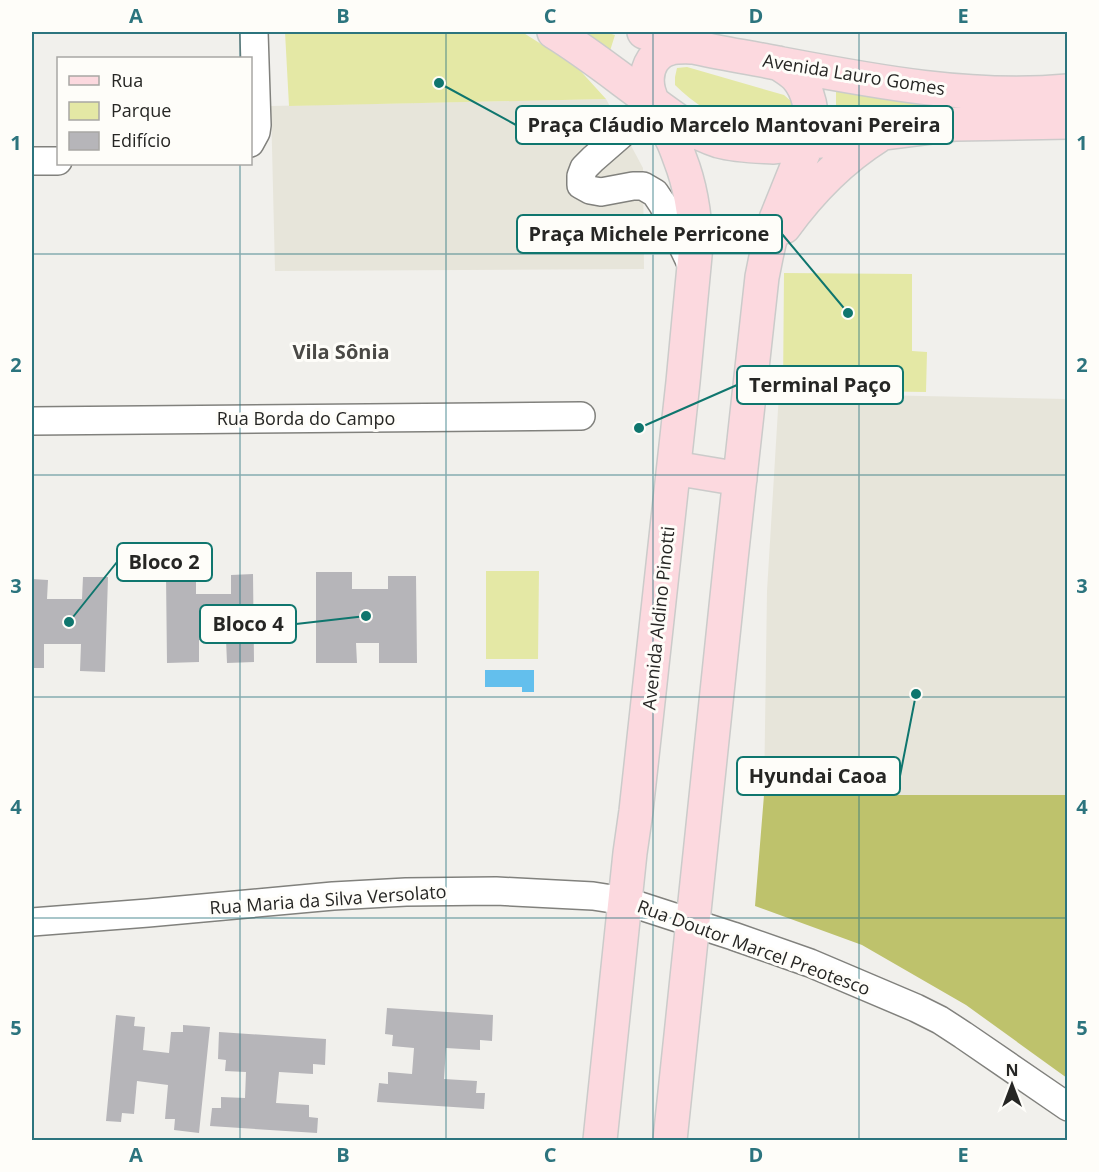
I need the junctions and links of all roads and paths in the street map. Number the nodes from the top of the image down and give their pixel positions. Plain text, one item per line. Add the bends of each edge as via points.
1 (254, 32) edge
2 (554, 32) edge
3 (644, 32) edge
4 (696, 47) junction
5 (778, 63) junction
6 (1068, 91) edge
7 (653, 103) junction
8 (1068, 122) edge
9 (882, 134) junction
10 (252, 139) edge
11 (807, 143) junction
12 (32, 161) edge
13 (57, 161) edge
14 (767, 251) junction
15 (694, 270) junction
16 (581, 416) dead end
17 (32, 421) edge
18 (674, 468) junction
19 (740, 479) junction
20 (625, 901) junction
21 (32, 922) edge
22 (693, 923) junction
23 (1068, 1107) edge
24 (600, 1140) edge
25 (670, 1140) edge

1 - 10 street via 257,125
2 - 7 main road, Avenida Lauro Gomes
3 - 4 main road, Avenida Lauro Gomes
4 - 5 main road, Avenida Lauro Gomes
4 - 7 main road via 668,49 656,56 647,77
5 - 6 main road, Avenida Lauro Gomes via 909,85 987,92
5 - 11 main road via 798,78 808,100 812,117
7 - 11 main road, Avenida Lauro Gomes via 698,134 722,142 774,147
7 - 15 main road, Avenida Aldino Pinotti via 672,138 693,201
7 - 15 street via 584,168 581,185 601,192 643,186 655,193
8 - 9 main road, Avenida Lauro Gomes via 956,124
9 - 11 main road, Avenida Lauro Gomes
9 - 14 main road via 826,177
11 - 14 main road
12 - 13 street
14 - 19 main road
15 - 18 main road, Avenida Aldino Pinotti
16 - 17 street, Rua Borda do Campo
18 - 19 main road
18 - 20 main road, Avenida Aldino Pinotti
19 - 22 main road
20 - 21 street, Rua Maria da Silva Versolato via 539,893 435,891
20 - 22 street, Rua Doutor Marcel Preotesco
20 - 24 main road, Avenida Aldino Pinotti
22 - 23 street, Rua Doutor Marcel Preotesco via 810,963 940,1020
22 - 25 main road

